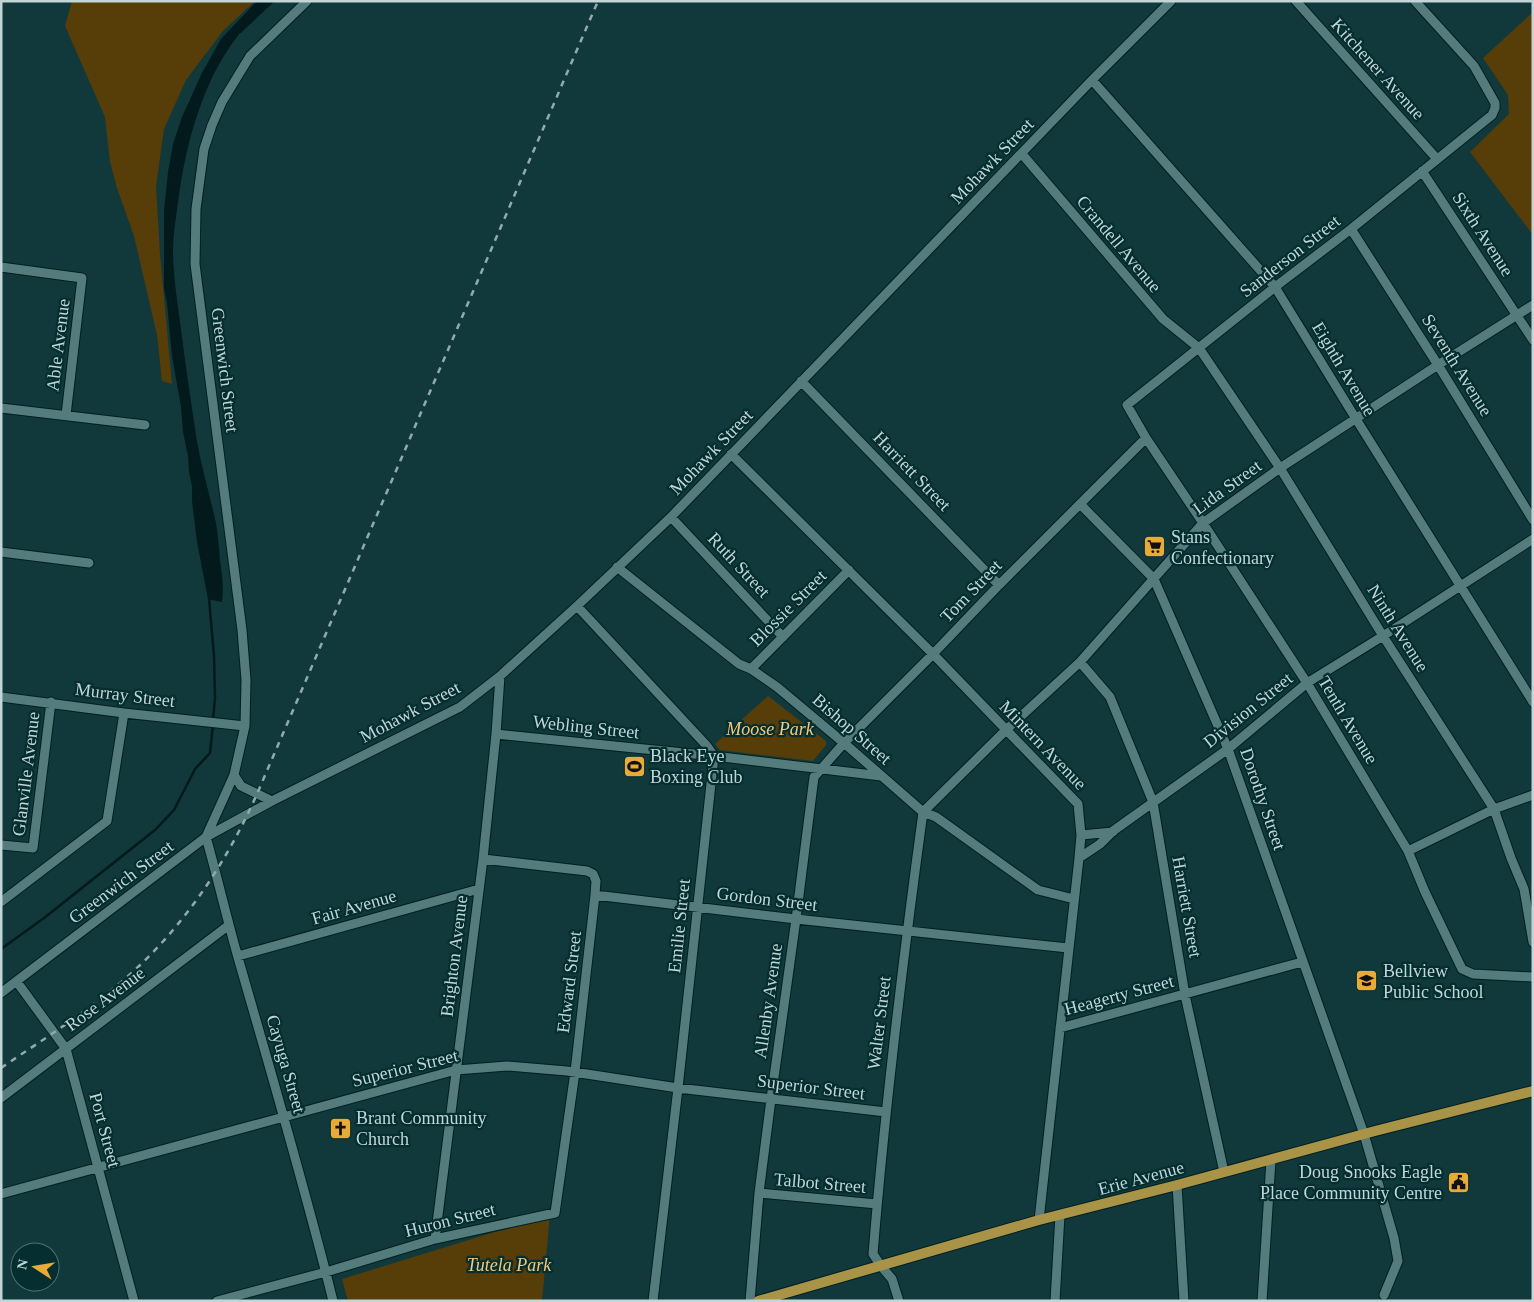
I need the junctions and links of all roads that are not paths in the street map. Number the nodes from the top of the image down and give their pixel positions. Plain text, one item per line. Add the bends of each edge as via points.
1 (307, 1) edge
2 (1171, 1) edge
3 (1296, 1) edge
4 (1416, 1) edge
5 (1092, 80) junction
6 (1022, 154) junction
7 (1437, 159) junction
8 (1422, 171) junction
9 (1350, 230) junction
10 (1, 267) edge
11 (1275, 287) junction
12 (1533, 305) edge
13 (1516, 315) junction
14 (1533, 340) edge
15 (1199, 348) junction
16 (1438, 364) junction
17 (801, 381) junction
18 (1, 408) edge
19 (66, 415) junction
20 (1356, 419) junction
21 (145, 425) dead end
22 (1146, 438) junction
23 (731, 454) junction
24 (1280, 468) junction
25 (1080, 504) junction
26 (671, 517) junction
27 (1533, 520) edge
28 (1203, 523) junction
29 (1533, 538) edge
30 (1, 552) edge
31 (89, 563) dead end
32 (617, 567) junction
33 (849, 570) junction
34 (1154, 579) junction
35 (999, 585) junction
36 (1460, 585) junction
37 (577, 606) junction
38 (783, 636) junction
39 (1383, 636) junction
40 (933, 654) junction
41 (1080, 662) junction
42 (751, 669) junction
43 (500, 676) junction
44 (1307, 683) junction
45 (1, 696) edge
46 (51, 702) junction
47 (1533, 702) edge
48 (124, 713) junction
49 (240, 726) junction
50 (1006, 730) junction
51 (496, 734) junction
52 (844, 743) junction
53 (1228, 748) junction
54 (714, 756) junction
55 (821, 768) junction
56 (234, 775) junction
57 (881, 776) junction
58 (1533, 795) edge
59 (272, 801) junction
60 (1153, 802) junction
61 (1494, 809) junction
62 (923, 812) junction
63 (1113, 832) junction
64 (1081, 835) junction
65 (206, 837) junction
66 (1, 845) edge
67 (1408, 851) junction
68 (483, 858) junction
69 (1079, 858) junction
70 (479, 889) junction
71 (595, 895) junction
72 (1074, 899) junction
73 (1, 902) edge
74 (698, 906) junction
75 (796, 919) junction
76 (229, 925) junction
77 (906, 930) junction
78 (1533, 942) edge
79 (1068, 948) junction
80 (238, 956) junction
81 (1302, 962) junction
82 (1533, 977) edge
83 (17, 982) junction
84 (1, 993) edge
85 (1185, 995) junction
86 (1060, 1028) junction
87 (66, 1049) junction
88 (456, 1070) junction
89 (575, 1072) junction
90 (678, 1088) junction
91 (1533, 1091) edge
92 (1, 1098) edge
93 (771, 1098) junction
94 (886, 1112) junction
95 (284, 1117) junction
96 (1364, 1134) junction
97 (1270, 1160) junction
98 (98, 1167) junction
99 (1224, 1172) junction
100 (1177, 1185) junction
101 (759, 1193) junction
102 (1, 1194) edge
103 (877, 1204) junction
104 (1060, 1215) junction
105 (1039, 1220) junction
106 (435, 1240) junction
107 (881, 1266) junction
108 (326, 1272) junction
109 (1384, 1295) dead end
110 (781, 1297) edge
111 (134, 1301) edge
112 (216, 1301) edge
113 (333, 1301) edge
114 (653, 1301) edge
115 (750, 1301) edge
116 (758, 1301) edge
117 (899, 1301) edge
118 (1054, 1301) edge
119 (1184, 1301) edge
120 (1262, 1301) edge

1 - 49 street, Greenwich Street via 250,56 222,102 204,149 196,209 195,264 242,630 246,680
2 - 5 street, Mohawk Street
3 - 7 street, Kitchener Avenue
4 - 7 street, Sanderson Street via 1474,66 1496,108 1492,115
5 - 6 street, Mohawk Street
5 - 11 street, Eighth Avenue
6 - 15 street, Crandell Avenue via 1163,319
6 - 17 street, Mohawk Street
7 - 8 street, Sanderson Street
8 - 9 street, Sanderson Street
8 - 13 street, Sixth Avenue
9 - 11 street, Sanderson Street
9 - 16 street, Seventh Avenue
10 - 19 street, Able Avenue via 82,278
11 - 15 street, Sanderson Street
11 - 20 street, Eighth Avenue
12 - 13 street, Lida Street
13 - 14 street, Sixth Avenue
13 - 16 street, Lida Street
15 - 22 street, Sanderson Street via 1127,405
15 - 24 street, Ninth Avenue
16 - 20 street, Lida Street
16 - 27 street, Seventh Avenue
17 - 23 street, Mohawk Street
17 - 35 street, Harriett Street
18 - 19 street
19 - 21 street
20 - 24 street, Lida Street
20 - 36 street, Eighth Avenue
22 - 25 street, Tom Street
22 - 28 street, Tenth Avenue
23 - 26 street, Mohawk Street
23 - 33 street, Mintern Avenue
24 - 28 street, Lida Street
24 - 39 street, Ninth Avenue
25 - 34 street, Dorothy Street
25 - 35 street, Tom Street
26 - 32 street, Mohawk Street
26 - 38 street, Ruth Street
28 - 34 street, Lida Street
28 - 44 street, Tenth Avenue
29 - 36 street, Division Street
30 - 31 street
32 - 37 street, Mohawk Street
32 - 42 street, Bishop Street via 739,664
33 - 38 street, Blossie Street
33 - 40 street, Mintern Avenue
34 - 41 street, Lida Street
34 - 53 street, Dorothy Street
35 - 40 street, Tom Street
36 - 39 street, Division Street
36 - 47 street, Eighth Avenue
37 - 43 street, Mohawk Street
37 - 54 street
38 - 42 street, Blossie Street
39 - 44 street, Division Street
39 - 61 street, Ninth Avenue
40 - 50 street, Mintern Avenue
40 - 52 street, Tom Street
41 - 50 street, Lida Street
41 - 60 street, Harriett Street via 1110,697
42 - 52 street, Bishop Street
43 - 51 street, Brighton Avenue
43 - 59 street, Mohawk Street via 460,707
44 - 53 street, Division Street
44 - 67 street, Tenth Avenue
45 - 46 street, Murray Street
46 - 48 street, Murray Street
46 - 66 street, Glanville Avenue via 33,848
48 - 49 street, Murray Street
48 - 73 street via 107,821
49 - 56 street, Greenwich Street
50 - 62 street, Lida Street
50 - 64 street, Mintern Avenue via 1078,804
51 - 54 street, Webling Street
51 - 68 street, Brighton Avenue
52 - 55 street, Tom Street
52 - 57 street, Bishop Street
53 - 60 street, Division Street
53 - 81 street, Dorothy Street
54 - 55 street, Webling Street
54 - 74 street, Emilie Street
55 - 57 street, Webling Street
55 - 75 street, Allenby Avenue via 814,777
56 - 59 street via 241,786
56 - 65 street, Greenwich Street
57 - 62 street, Bishop Street
58 - 61 street
59 - 65 street, Mohawk Street
60 - 63 street, Division Street
60 - 85 street, Harriett Street
61 - 67 street
61 - 78 street, Ninth Avenue via 1524,889
62 - 72 street, Bishop Street via 936,817 1038,890
62 - 77 street, Walter Street
63 - 64 street
63 - 69 street, Division Street
64 - 69 street, Mintern Avenue
65 - 76 street, Cayuga Street
65 - 83 street, Greenwich Street
67 - 82 street, Tenth Avenue via 1462,969 1472,974
68 - 70 street, Brighton Avenue
68 - 71 street via 587,871 595,877
69 - 72 street, Mintern Avenue
70 - 80 street, Fair Avenue
70 - 88 street, Brighton Avenue
71 - 74 street, Gordon Street
71 - 89 street, Edward Street
72 - 79 street, Mintern Avenue
74 - 75 street, Gordon Street
74 - 90 street, Emilie Street
75 - 77 street, Gordon Street
75 - 93 street, Allenby Avenue
76 - 80 street, Cayuga Street
76 - 87 street, Rose Avenue
77 - 79 street, Gordon Street
77 - 94 street, Walter Street
79 - 86 street, Mintern Avenue
80 - 95 street, Cayuga Street
81 - 85 street, Heagerty Street
81 - 96 street, Dorothy Street
83 - 84 street, Greenwich Street
83 - 87 street, Port Street
85 - 86 street, Heagerty Street
85 - 99 street, Harriett Street
86 - 105 street, Mintern Avenue
87 - 92 street, Rose Avenue
87 - 98 street, Port Street
88 - 89 street, Superior Street via 507,1066
88 - 95 street, Superior Street
88 - 106 street, Brighton Avenue
89 - 90 street, Superior Street
89 - 106 street, Huron Street via 556,1213
90 - 93 street, Superior Street
90 - 114 street, Emilie Street
91 - 96 main road, Erie Avenue
93 - 94 street, Superior Street
93 - 101 street, Allenby Avenue
94 - 103 street, Walter Street
95 - 98 street, Superior Street
95 - 108 street, Cayuga Street
96 - 97 main road, Erie Avenue
96 - 109 street, Dorothy Street via 1398,1261
97 - 99 main road, Erie Avenue
97 - 120 street
98 - 102 street, Superior Street
98 - 111 street, Port Street
99 - 100 main road, Erie Avenue
100 - 104 main road, Erie Avenue
100 - 119 street
101 - 103 street, Talbot Street
101 - 115 street, Allenby Avenue
103 - 107 street, Walter Street via 873,1254
104 - 105 main road, Erie Avenue
104 - 118 street
105 - 107 main road, Erie Avenue
106 - 108 street, Huron Street
107 - 110 main road, Erie Avenue
107 - 117 street, Walter Street via 892,1279
108 - 112 street, Huron Street
108 - 113 street, Cayuga Street
110 - 116 main road, Erie Avenue

